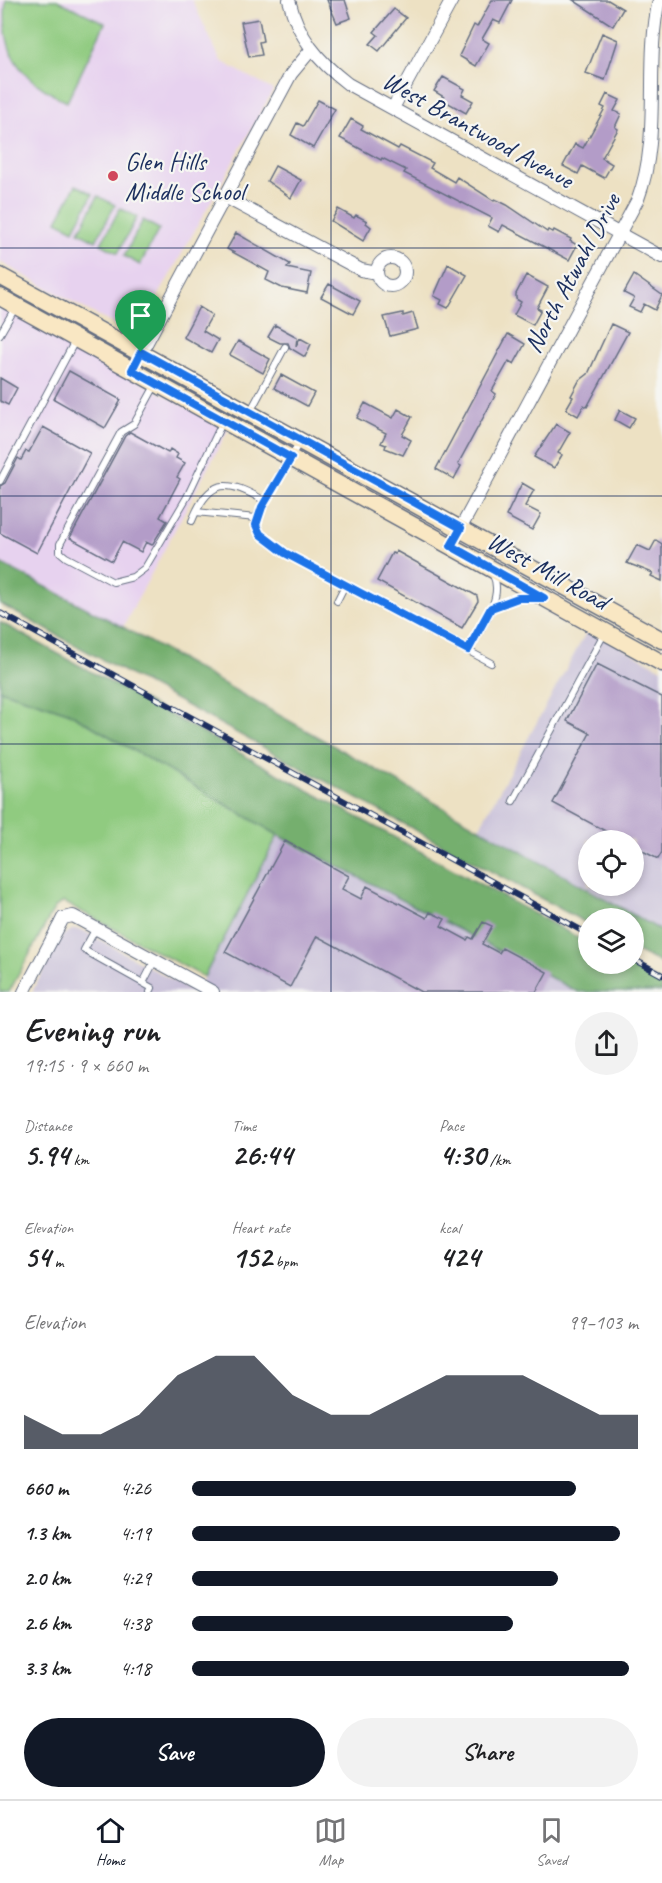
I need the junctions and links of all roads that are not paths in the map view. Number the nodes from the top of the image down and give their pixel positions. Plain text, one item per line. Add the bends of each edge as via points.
1 (289, 0) edge
2 (452, 0) edge
3 (659, 0) edge
4 (311, 50) junction
5 (393, 108) junction
6 (225, 197) junction
7 (620, 235) junction
8 (662, 256) edge
9 (377, 273) dead end
10 (0, 276) edge
11 (0, 297) edge
12 (16, 306) junction
13 (0, 334) edge
14 (76, 339) junction
15 (285, 347) dead end
16 (141, 352) junction
17 (132, 370) junction
18 (156, 383) junction
19 (250, 413) junction
20 (224, 420) junction
21 (300, 441) junction
22 (291, 458) junction
23 (0, 481) edge
24 (266, 501) junction
25 (196, 512) junction
26 (256, 518) junction
27 (192, 521) dead end
28 (461, 528) junction
29 (451, 546) junction
30 (489, 568) junction
31 (345, 585) junction
32 (544, 598) junction
33 (337, 601) dead end
34 (491, 608) junction
35 (606, 608) junction
36 (601, 629) junction
37 (662, 640) edge
38 (468, 650) junction
39 (491, 663) dead end
40 (662, 663) edge
41 (513, 801) dead end
42 (96, 927) junction
43 (155, 960) junction
44 (143, 983) junction
45 (24, 992) edge
46 (150, 992) edge
47 (213, 992) edge

1 - 4 street, West Brantwood Avenue
2 - 5 street
3 - 7 street, North Atwahl Drive via 652,38 646,178
4 - 5 street, West Brantwood Avenue via 326,68 348,84
4 - 6 street via 291,74
5 - 7 street, West Brantwood Avenue
6 - 9 street via 361,270
6 - 16 street
7 - 8 street, West Brantwood Avenue
7 - 28 street, North Atwahl Drive
10 - 16 main road, West Mill Road
11 - 12 main road, West Mill Road
12 - 13 lane
12 - 14 main road, West Mill Road
14 - 17 main road, West Mill Road
14 - 23 lane
15 - 19 lane
16 - 17 street
16 - 19 main road, West Mill Road
17 - 18 main road, West Mill Road
18 - 20 main road, West Mill Road
18 - 20 lane via 134,424 121,432 60,544 60,552 66,557 113,582 133,577 145,568 187,497
19 - 21 main road, West Mill Road
20 - 22 main road, West Mill Road
21 - 22 lane
21 - 28 main road, West Mill Road
22 - 24 lane
22 - 29 main road, West Mill Road via 394,519
24 - 25 lane via 239,486 219,485
24 - 26 lane
25 - 26 lane
25 - 27 lane
26 - 31 lane via 260,534 268,541
28 - 29 street, North Atwahl Drive
28 - 35 main road, West Mill Road
29 - 30 main road, West Mill Road
30 - 32 main road, West Mill Road
30 - 34 lane via 498,588
31 - 33 lane
31 - 38 lane
32 - 34 lane via 518,598
32 - 36 main road, West Mill Road
34 - 38 lane
35 - 36 lane
35 - 37 main road, West Mill Road
36 - 40 main road, West Mill Road
36 - 41 lane
38 - 39 lane
42 - 43 street
42 - 44 lane via 84,950
42 - 45 street via 74,916 63,918
43 - 44 lane
43 - 47 street
44 - 46 lane via 152,988

